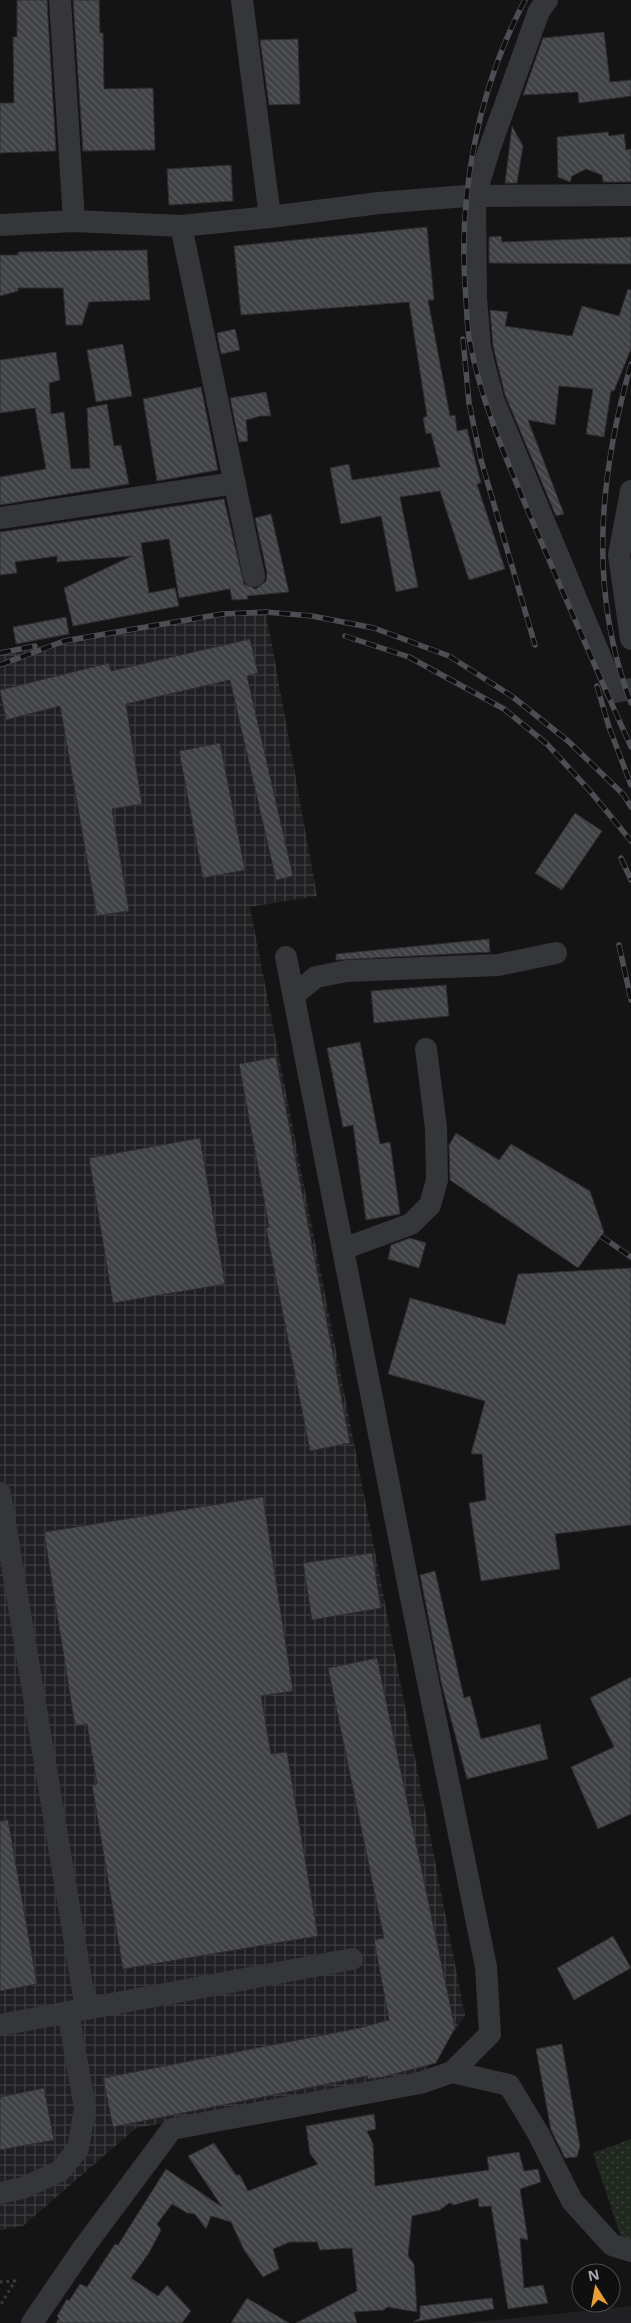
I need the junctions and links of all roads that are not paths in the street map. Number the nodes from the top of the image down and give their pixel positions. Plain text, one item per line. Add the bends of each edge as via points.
1 (60, 0) edge
2 (242, 0) edge
3 (547, 0) edge
4 (475, 196) junction
5 (631, 196) edge
6 (270, 218) junction
7 (74, 221) junction
8 (0, 225) edge
9 (181, 226) junction
10 (235, 483) junction
11 (631, 491) edge
12 (0, 518) edge
13 (254, 576) dead end
14 (631, 639) edge
15 (631, 689) edge
16 (556, 953) dead end
17 (286, 957) dead end
18 (294, 995) junction
19 (426, 1049) dead end
20 (343, 1249) junction
21 (0, 1493) edge
22 (352, 1959) dead end
23 (77, 2010) junction
24 (0, 2025) edge
25 (452, 2072) junction
26 (0, 2193) edge
27 (631, 2251) edge
28 (32, 2323) edge

1 - 7 street
2 - 6 street
3 - 4 street via 539,11
4 - 5 street
4 - 6 street via 379,202
4 - 15 street via 480,348 493,400 615,692
6 - 9 street
7 - 8 street
7 - 9 street
9 - 10 street
10 - 12 street
10 - 13 street
11 - 14 street via 619,555
16 - 18 street via 498,965 347,971 316,977
17 - 18 street
18 - 20 street
19 - 20 street via 436,1128 437,1180 430,1205 410,1224
20 - 25 street via 486,1967 490,2034
21 - 23 street
22 - 23 street
23 - 24 street
23 - 26 street via 85,2108 78,2149 60,2171 22,2188
25 - 27 street via 509,2085 538,2133 572,2201 612,2245
25 - 28 street via 420,2083 172,2129

